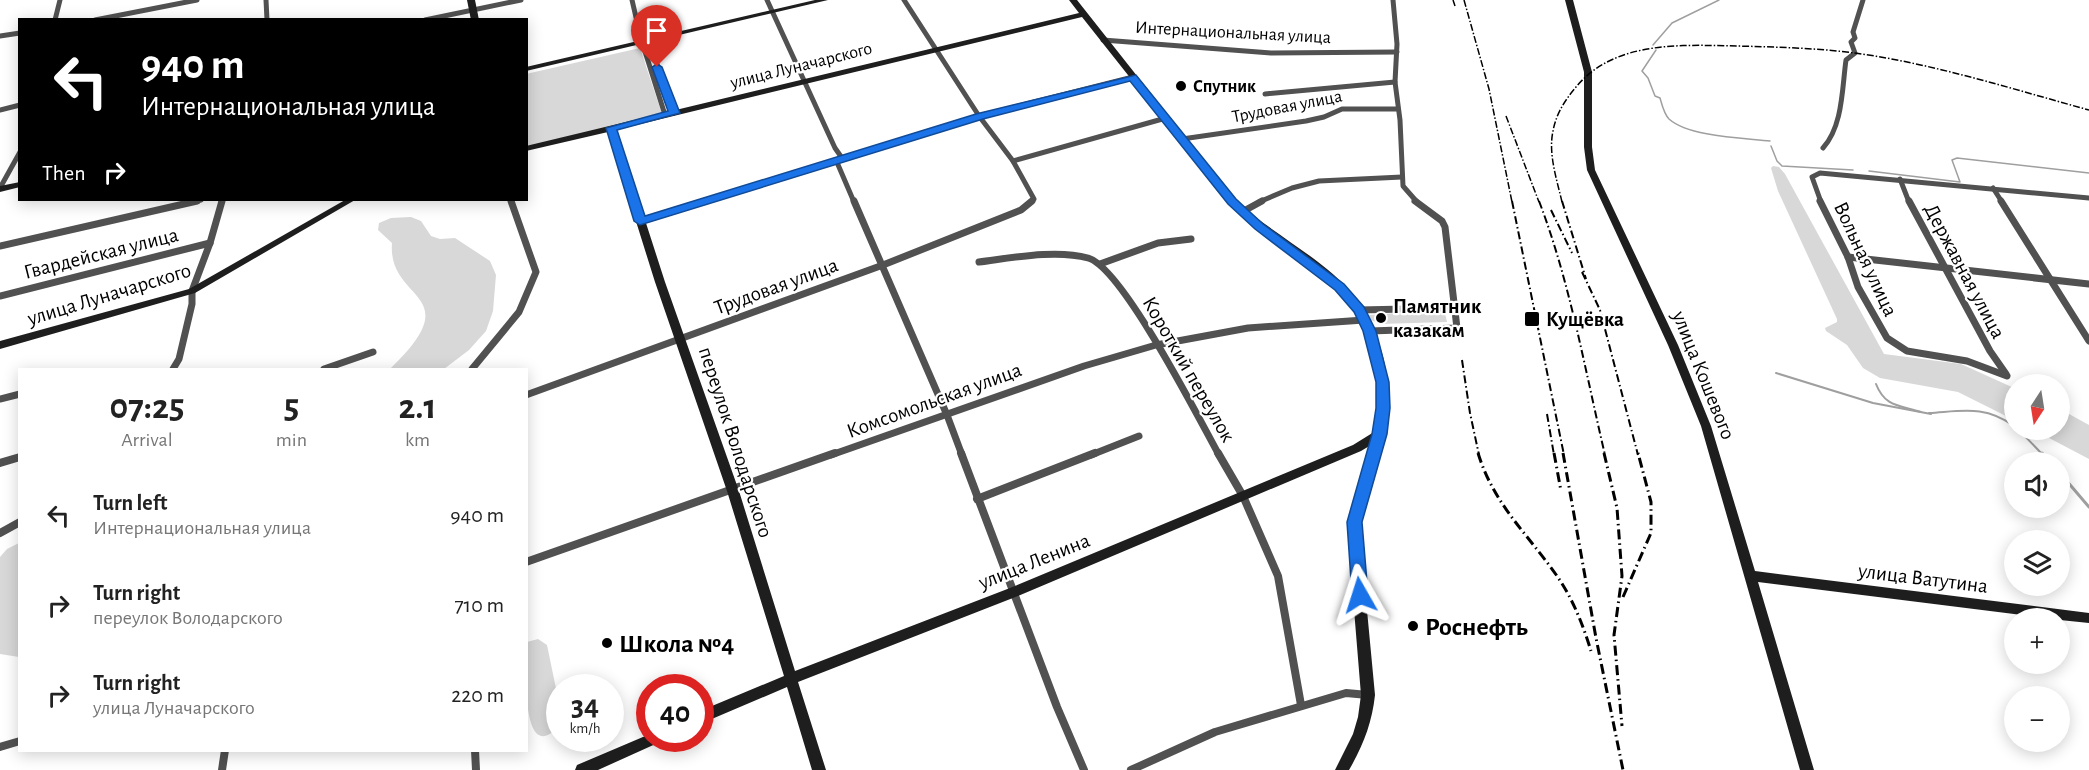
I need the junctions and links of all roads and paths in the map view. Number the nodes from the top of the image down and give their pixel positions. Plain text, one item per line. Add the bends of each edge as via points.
1 (60, 0) edge
2 (197, 0) edge
3 (266, 0) edge
4 (471, 0) edge
5 (521, 0) edge
6 (632, 0) edge
7 (767, 0) edge
8 (824, 0) edge
9 (904, 0) edge
10 (1073, 0) edge
11 (1393, 0) edge
12 (1569, 0) edge
13 (1863, 0) edge
14 (473, 10) junction
15 (771, 12) junction
16 (1084, 14) junction
17 (56, 18) edge
18 (105, 18) edge
19 (267, 18) edge
20 (435, 18) edge
21 (475, 18) edge
22 (18, 33) edge
23 (0, 36) edge
24 (1103, 40) junction
25 (645, 41) junction
26 (934, 49) junction
27 (1397, 52) junction
28 (528, 69) edge
29 (1133, 77) junction
30 (804, 81) junction
31 (1395, 82) junction
32 (1265, 94) dead end
33 (18, 106) edge
34 (1398, 109) junction
35 (0, 110) edge
36 (670, 114) junction
37 (979, 116) junction
38 (1166, 118) junction
39 (611, 128) junction
40 (1182, 139) junction
41 (1823, 148) dead end
42 (528, 149) edge
43 (18, 156) edge
44 (839, 159) junction
45 (1013, 161) junction
46 (1402, 177) junction
47 (1900, 179) junction
48 (18, 184) edge
49 (0, 188) edge
50 (1993, 188) junction
51 (2088, 199) edge
52 (197, 201) edge
53 (222, 201) edge
54 (349, 201) edge
55 (511, 201) edge
56 (1242, 212) junction
57 (640, 221) junction
58 (1191, 239) dead end
59 (210, 243) junction
60 (0, 246) edge
61 (1848, 257) junction
62 (979, 262) dead end
63 (1100, 264) junction
64 (883, 265) junction
65 (1946, 268) junction
66 (2052, 280) junction
67 (2089, 284) edge
68 (192, 291) junction
69 (0, 296) edge
70 (1454, 308) junction
71 (1362, 315) junction
72 (1370, 331) junction
73 (681, 339) junction
74 (2089, 341) edge
75 (0, 345) edge
76 (1156, 345) junction
77 (373, 352) dead end
78 (174, 368) edge
79 (327, 368) edge
80 (473, 368) edge
81 (2006, 374) edge
82 (2004, 375) edge
83 (18, 394) edge
84 (528, 394) edge
85 (0, 399) edge
86 (947, 415) junction
87 (1380, 434) junction
88 (1139, 436) dead end
89 (18, 458) edge
90 (0, 463) edge
91 (733, 491) junction
92 (1243, 496) junction
93 (977, 498) junction
94 (18, 523) edge
95 (0, 533) edge
96 (528, 561) edge
97 (1752, 576) junction
98 (1014, 592) junction
99 (2089, 618) edge
100 (791, 679) junction
101 (1368, 695) junction
102 (1301, 705) junction
103 (714, 712) edge
104 (18, 741) edge
105 (0, 747) edge
106 (636, 747) edge
107 (225, 752) edge
108 (475, 752) edge
109 (222, 770) edge
110 (476, 770) edge
111 (582, 770) edge
112 (819, 770) edge
113 (1084, 770) edge
114 (1131, 770) edge
115 (1342, 770) edge
116 (1807, 770) edge

1 - 17 street
2 - 18 street
3 - 19 street
4 - 14 street
5 - 14 street
6 - 25 street via 641,39
7 - 15 street
8 - 15 street
9 - 26 street
10 - 16 street
11 - 27 street
12 - 97 street, улица Кошевого via 1588,72 1587,147 1591,170 1698,404
13 - 41 street via 1851,42 1855,53 1846,60 1836,124
14 - 20 street
14 - 21 street
15 - 25 street
15 - 30 street
16 - 24 street
16 - 26 street, улица Луначарского
22 - 23 street
24 - 27 street, Интернациональная улица via 1271,53
24 - 29 street
25 - 28 street
25 - 36 street via 643,45
25 - 36 street via 650,44
26 - 30 street, улица Луначарского
26 - 37 street
27 - 31 street
29 - 37 street
29 - 38 street
30 - 36 street, улица Луначарского
30 - 44 street
31 - 32 street, Трудовая улица
31 - 34 street
33 - 35 street
34 - 40 street, Трудовая улица via 1341,109 1306,121
34 - 46 street
36 - 39 street, улица Луначарского
37 - 44 street
37 - 45 street
38 - 40 street
38 - 45 street
39 - 42 street, улица Луначарского
39 - 57 street, переулок Володарского
40 - 56 street
43 - 49 street
44 - 57 street
44 - 64 street
45 - 64 street, Трудовая улица via 1033,202 1022,210
46 - 56 street via 1315,181 1278,193
46 - 70 street via 1407,192 1445,227
47 - 50 street
47 - 61 street, Вольная улица via 1814,174 1819,198
47 - 65 street, Державная улица
48 - 49 street
50 - 51 street
50 - 66 street
52 - 60 street
53 - 59 street
54 - 68 street, улица Луначарского
55 - 80 street via 536,272 534,284 504,334
56 - 71 street via 1340,287
57 - 73 street, переулок Володарского
58 - 63 street via 1158,244
59 - 68 street
59 - 69 street, Гвардейская улица
61 - 65 street
61 - 82 street, Вольная улица via 1858,287 1892,343 1914,353 1967,361
62 - 63 street via 1037,255 1081,257
63 - 76 street, Короткий переулок via 1131,301
64 - 73 street, Трудовая улица
64 - 86 street
65 - 66 street
65 - 81 street, Державная улица
66 - 67 street
66 - 74 street
68 - 75 street, улица Луначарского
68 - 78 street via 179,360
70 - 71 street, Комсомольская улица
70 - 72 street via 1457,327
71 - 72 street
71 - 76 street, Комсомольская улица via 1248,328
72 - 87 street via 1383,382
73 - 84 street, Трудовая улица
73 - 91 street, переулок Володарского
76 - 86 street, Комсомольская улица
76 - 92 street, Короткий переулок
77 - 79 street
83 - 85 street
86 - 91 street, Комсомольская улица
86 - 93 street
87 - 92 street, улица Ленина via 1357,448
87 - 101 street via 1354,522
88 - 93 street
89 - 90 street
91 - 96 street, Комсомольская улица
91 - 100 street, переулок Володарского
92 - 98 street, улица Ленина
92 - 102 street, Короткий переулок via 1278,576
93 - 98 street
94 - 95 street
97 - 99 street, улица Ватутина
97 - 116 street, улица Кошевого
98 - 100 street, улица Ленина
98 - 113 street
100 - 103 street, улица Ленина
100 - 112 street, переулок Володарского
101 - 102 street via 1346,693
101 - 115 street via 1357,745
102 - 114 street via 1215,732
104 - 105 street
106 - 111 street
107 - 109 street
108 - 110 street

